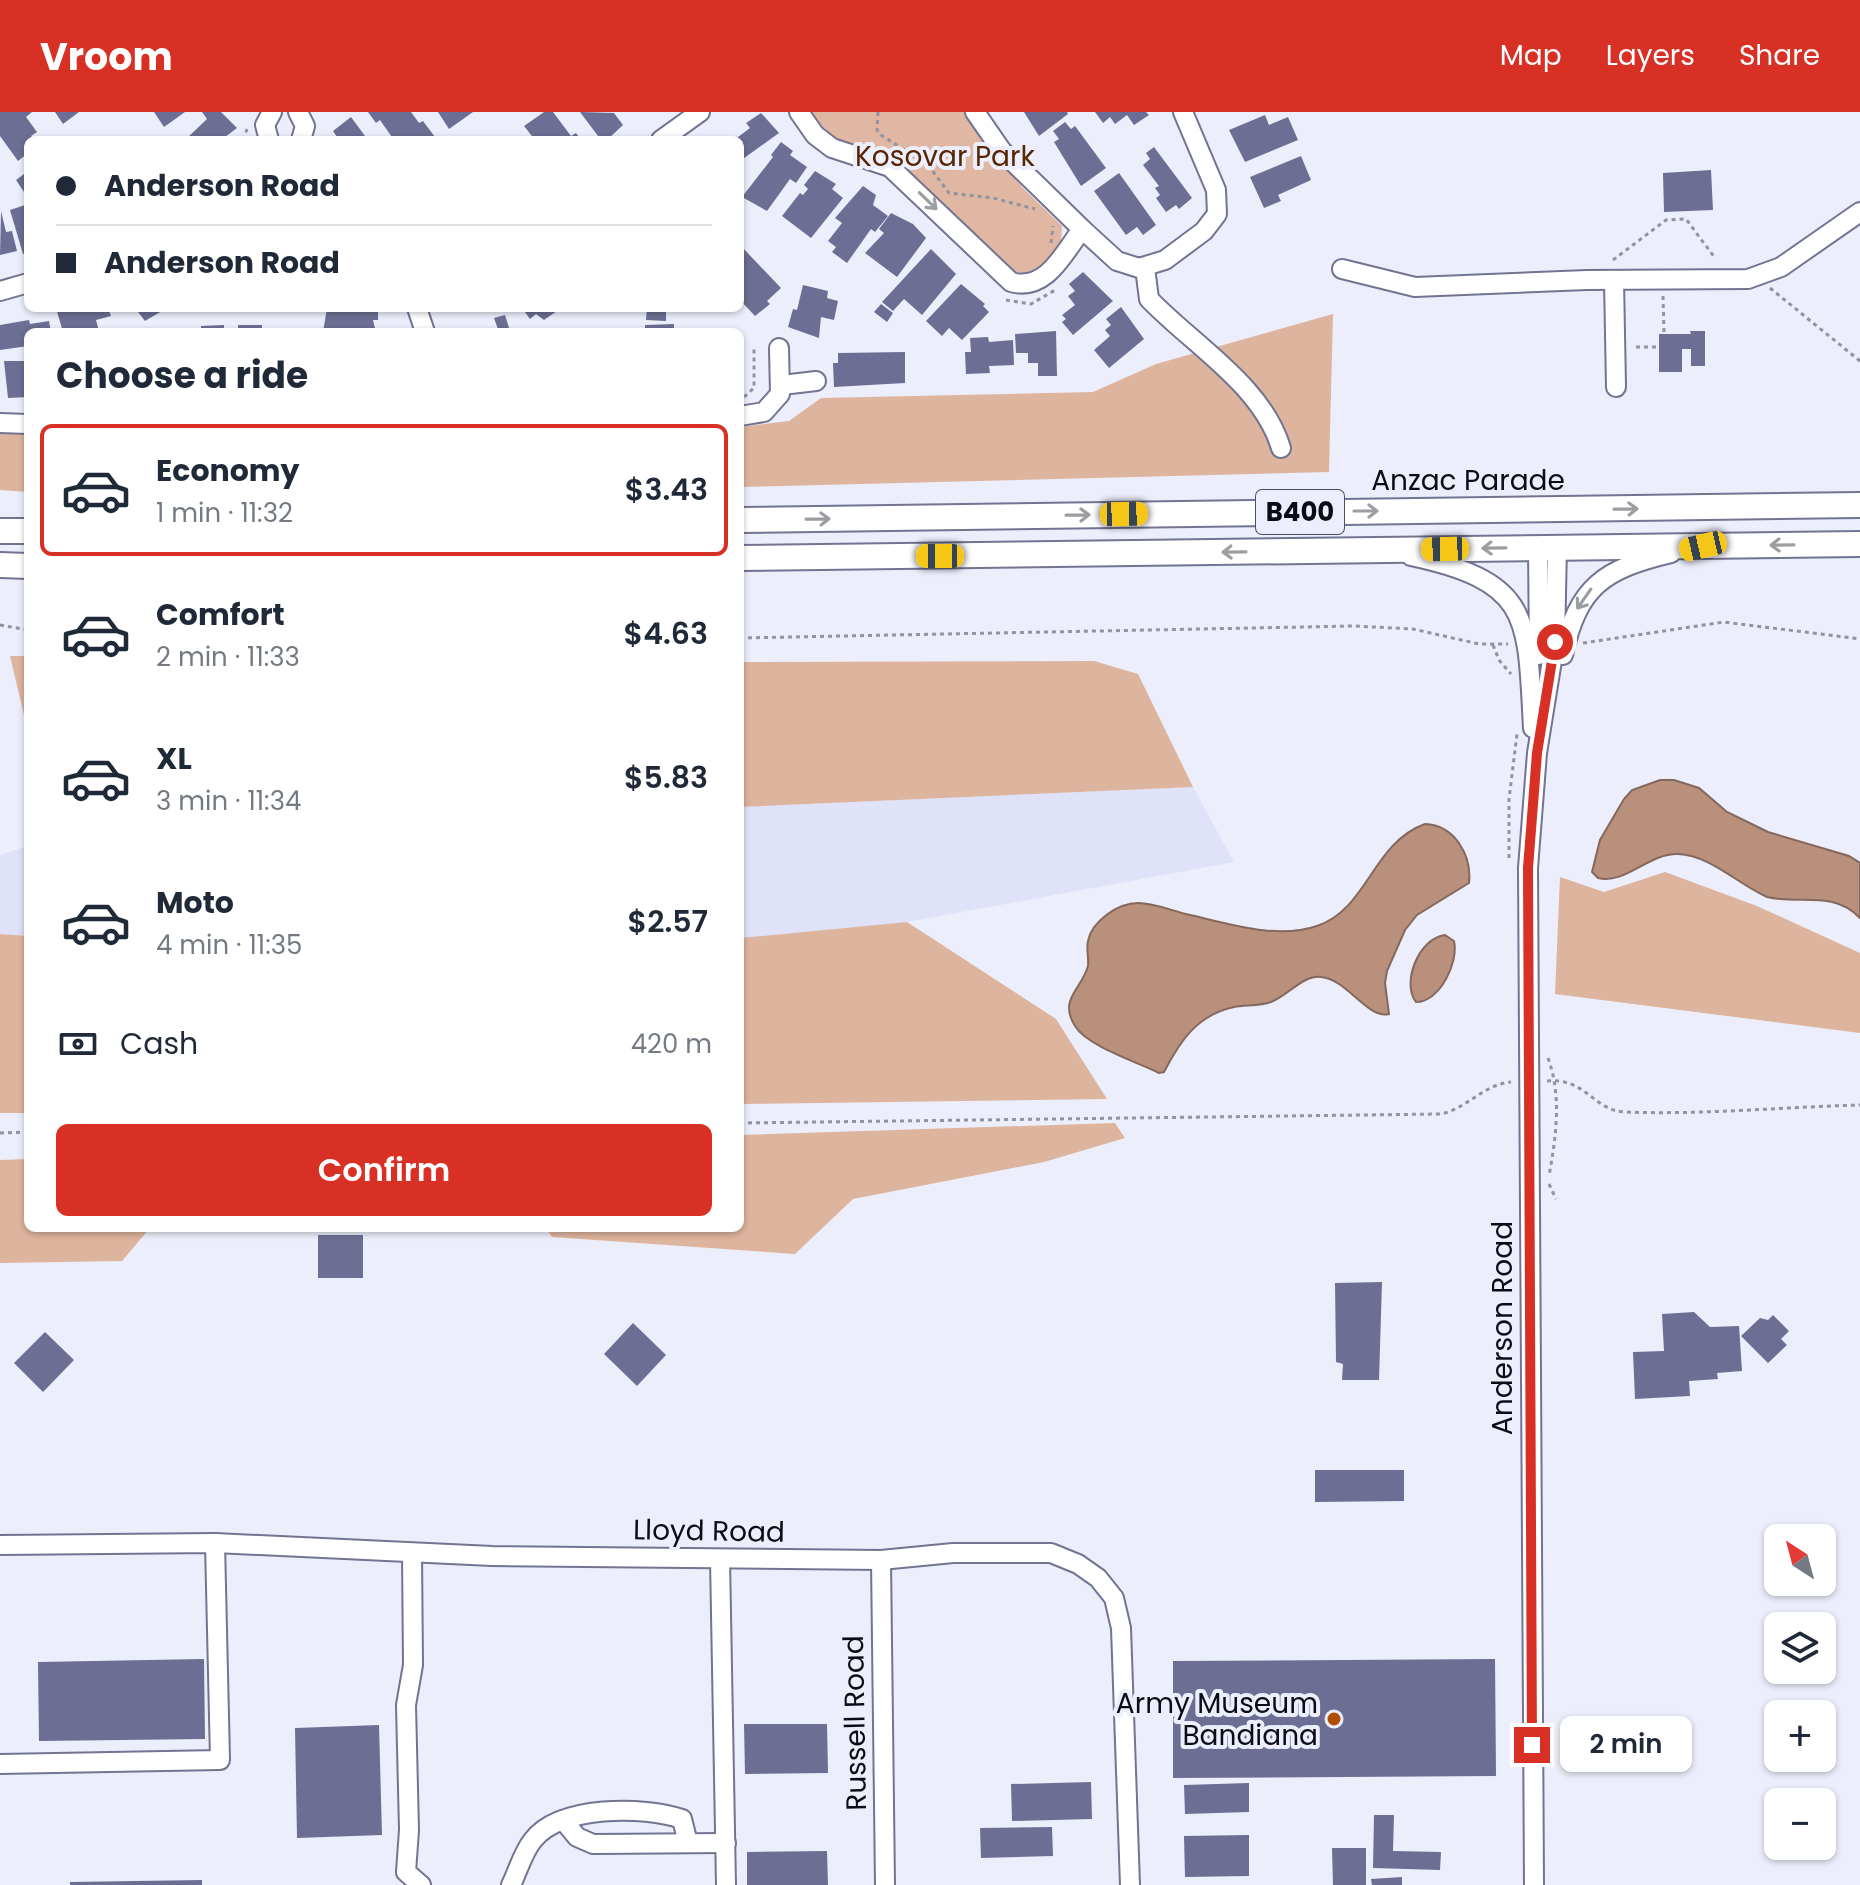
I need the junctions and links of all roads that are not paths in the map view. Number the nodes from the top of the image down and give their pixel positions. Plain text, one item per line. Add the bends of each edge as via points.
1 (700, 112) edge
2 (799, 112) edge
3 (975, 112) edge
4 (1183, 112) edge
5 (301, 113) edge
6 (302, 136) edge
7 (667, 136) edge
8 (1860, 212) edge
9 (1082, 229) junction
10 (1145, 268) junction
11 (1342, 269) dead end
12 (1614, 280) junction
13 (24, 284) edge
14 (0, 291) edge
15 (779, 348) dead end
16 (816, 381) dead end
17 (782, 385) junction
18 (1616, 387) dead end
19 (744, 415) edge
20 (0, 423) edge
21 (24, 424) edge
22 (1281, 448) dead end
23 (1860, 505) edge
24 (1547, 510) junction
25 (744, 520) edge
26 (0, 531) edge
27 (24, 531) edge
28 (1860, 544) edge
29 (1703, 546) junction
30 (1547, 547) junction
31 (1384, 550) junction
32 (744, 558) edge
33 (0, 565) edge
34 (24, 566) edge
35 (1536, 762) junction
36 (215, 1543) junction
37 (0, 1545) edge
38 (412, 1553) junction
39 (720, 1559) junction
40 (881, 1560) junction
41 (0, 1764) edge
42 (563, 1820) junction
43 (688, 1843) junction
44 (726, 1843) junction
45 (421, 1885) edge
46 (511, 1885) edge
47 (726, 1885) edge
48 (885, 1885) edge
49 (1130, 1885) edge
50 (1534, 1885) edge

1 - 7 street
2 -> 9 street via 832,148 890,167 1006,279 1025,285 1039,281
3 - 9 street via 1002,151
4 - 10 street via 1216,190 1217,214 1182,248
5 - 6 street
8 - 12 street via 1763,275 1738,280
9 - 10 street via 1121,264
10 - 22 street via 1149,299 1248,392 1270,420
11 - 12 street via 1415,287
12 - 18 street
13 - 14 street
15 - 17 street
16 - 17 street
17 - 19 street via 768,409
20 - 21 street
24 -> 23 main road, Anzac Parade / B400
25 -> 24 main road, Anzac Parade / B400
24 - 30 main road
26 - 27 main road
28 -> 29 main road, B400
29 - 30 main road, B400
29 -> 35 street, Anderson Road via 1634,563 1606,576 1578,606
30 -> 31 main road, B400
30 - 35 street, Anderson Road
31 -> 32 main road, B400
31 - 35 street, Anderson Road via 1462,568 1487,580 1511,602 1528,641
33 - 34 main road
35 - 50 street, Anderson Road via 1528,868
36 - 37 street, Lloyd Road
36 - 38 street, Lloyd Road
36 - 41 street via 220,1760
38 - 39 street, Lloyd Road
38 - 45 street via 405,1862 406,1872
39 - 40 street, Lloyd Road
39 - 44 street
40 - 48 street, Russell Road
40 - 49 street, Lloyd Road via 953,1553 1051,1553 1098,1578 1114,1598 1121,1628
42 - 43 street via 577,1837 593,1844
42 - 43 street via 598,1812 662,1812 682,1819
42 - 46 street via 533,1840
43 - 44 street
44 - 47 street

